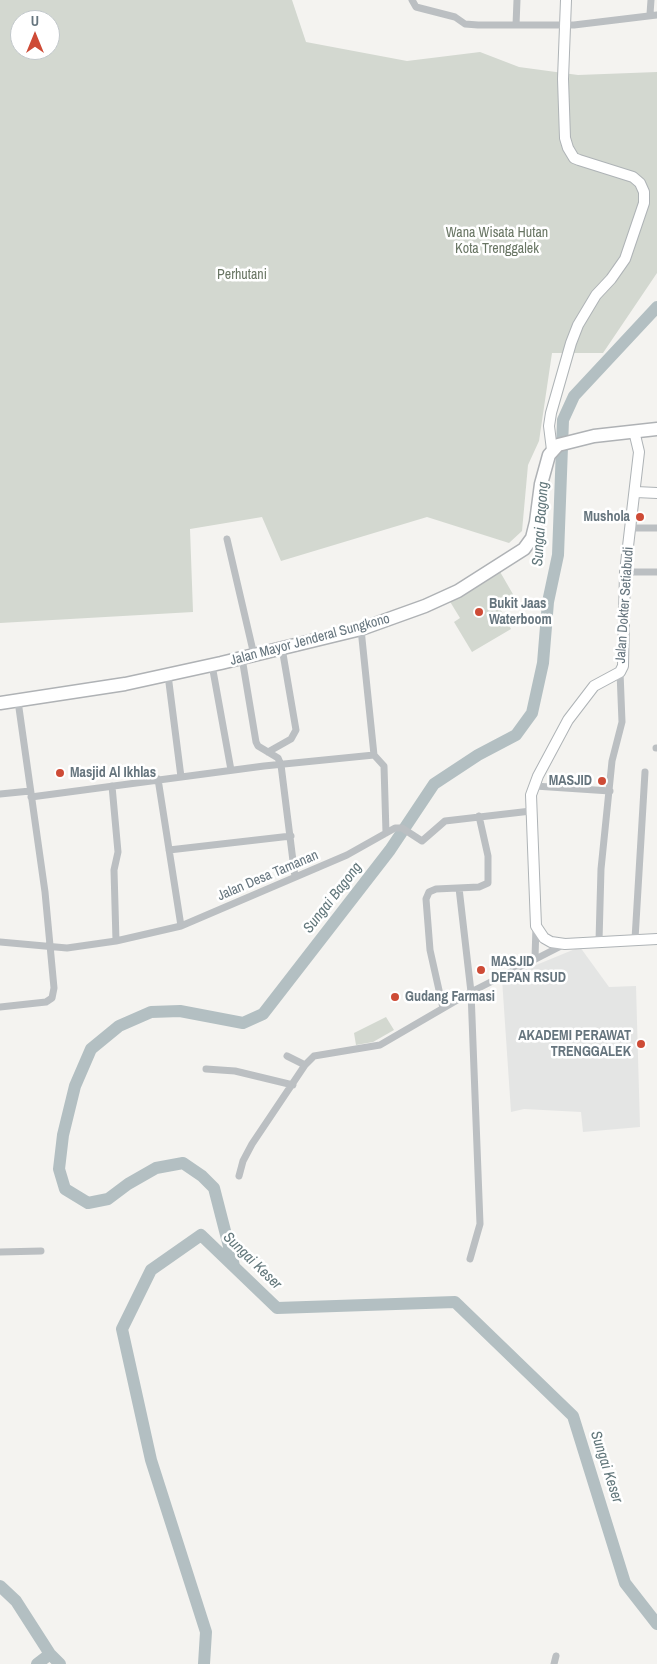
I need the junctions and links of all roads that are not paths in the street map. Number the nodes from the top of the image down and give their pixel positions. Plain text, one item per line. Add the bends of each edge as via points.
1 (412, 0) edge
2 (517, 0) edge
3 (566, 0) edge
4 (651, 0) edge
5 (654, 14) edge
6 (564, 24) junction
7 (516, 25) junction
8 (657, 429) edge
9 (634, 432) junction
10 (555, 447) junction
11 (636, 492) junction
12 (657, 493) edge
13 (631, 528) junction
14 (657, 528) edge
15 (227, 539) dead end
16 (625, 572) junction
17 (657, 572) edge
18 (361, 629) junction
19 (282, 648) junction
20 (248, 656) junction
21 (212, 665) junction
22 (620, 672) junction
23 (168, 675) junction
24 (18, 701) junction
25 (0, 703) edge
26 (268, 752) junction
27 (374, 755) junction
28 (281, 765) junction
29 (231, 770) junction
30 (646, 772) dead end
31 (181, 777) junction
32 (158, 779) junction
33 (112, 786) junction
34 (535, 786) junction
35 (610, 791) junction
36 (0, 794) edge
37 (31, 794) junction
38 (531, 810) junction
39 (480, 816) junction
40 (386, 833) junction
41 (291, 836) junction
42 (170, 850) junction
43 (295, 877) junction
44 (459, 888) junction
45 (181, 926) junction
46 (536, 926) junction
47 (657, 939) edge
48 (636, 940) junction
49 (116, 941) junction
50 (600, 941) junction
51 (0, 942) edge
52 (565, 944) junction
53 (50, 946) junction
54 (535, 958) junction
55 (471, 992) junction
56 (0, 1007) edge
57 (443, 1008) junction
58 (287, 1056) dead end
59 (305, 1065) junction
60 (206, 1069) dead end
61 (293, 1085) junction
62 (239, 1176) dead end
63 (41, 1251) dead end
64 (0, 1252) edge
65 (470, 1259) dead end
66 (556, 1656) dead end
67 (554, 1664) edge

1 - 7 street via 416,7 455,17 465,24
2 - 7 street
3 - 6 street
4 - 5 street
5 - 6 street via 596,23
6 - 7 street
6 - 10 street via 562,79 568,148 574,158 633,177 644,192 644,203 625,259 596,295 571,343 550,413 549,426
8 - 9 highway
9 - 10 highway via 594,436
9 - 11 street, Jalan Dokter Setiabudi via 639,452
10 - 18 highway, Jalan Mayor Jenderal Sungkono via 541,484 534,530 524,549 458,591 391,620
11 - 12 street
11 - 13 street, Jalan Dokter Setiabudi
13 - 14 street
13 - 16 street, Jalan Dokter Setiabudi
15 - 20 street
16 - 17 street
16 - 22 street, Jalan Dokter Setiabudi
18 - 19 highway, Jalan Mayor Jenderal Sungkono
18 - 27 street
19 - 20 highway, Jalan Mayor Jenderal Sungkono
19 - 26 street via 296,730 291,740
20 - 21 highway, Jalan Mayor Jenderal Sungkono
20 - 26 street via 256,742
21 - 23 highway, Jalan Mayor Jenderal Sungkono
21 - 29 street
22 - 34 street, Jalan Dokter Setiabudi via 594,686 568,720
22 - 35 street via 622,722 612,761
23 - 24 highway, Jalan Mayor Jenderal Sungkono
23 - 31 street
24 - 25 highway, Jalan Mayor Jenderal Sungkono
24 - 37 street
26 - 28 street via 278,758
27 - 28 street
27 - 40 street via 384,766
28 - 29 street
28 - 41 street
29 - 31 street
30 - 48 street
31 - 32 street
32 - 33 street
32 - 42 street
33 - 37 street
33 - 49 street via 118,852 114,870
34 - 35 street
34 - 38 street, Jalan Dokter Setiabudi
35 - 50 street via 601,869
36 - 37 street
37 - 53 street via 46,892
38 - 39 street, Jalan Desa Tamanan
38 - 46 street, Jalan Dokter Setiabudi
39 - 40 street, Jalan Desa Tamanan via 445,821 427,838 419,840 402,828
39 - 44 street via 489,881 483,886
40 - 43 street, Jalan Desa Tamanan via 347,855
41 - 42 street
41 - 43 street
42 - 45 street
43 - 45 street, Jalan Desa Tamanan
44 - 55 street
44 - 57 street via 432,890 426,899 430,950
45 - 49 street, Jalan Desa Tamanan
46 - 52 street via 544,938
46 - 54 street
47 - 48 street
48 - 50 street
49 - 53 street, Jalan Desa Tamanan via 66,948
50 - 52 street
51 - 53 street, Jalan Desa Tamanan
52 - 54 street
53 - 56 street via 52,998 42,1003
54 - 55 street
55 - 57 street
55 - 65 street via 480,1224
57 - 59 street via 380,1045 321,1053
58 - 59 street
59 - 61 street
60 - 61 street via 235,1071
61 - 62 street via 252,1144
63 - 64 street
66 - 67 street

